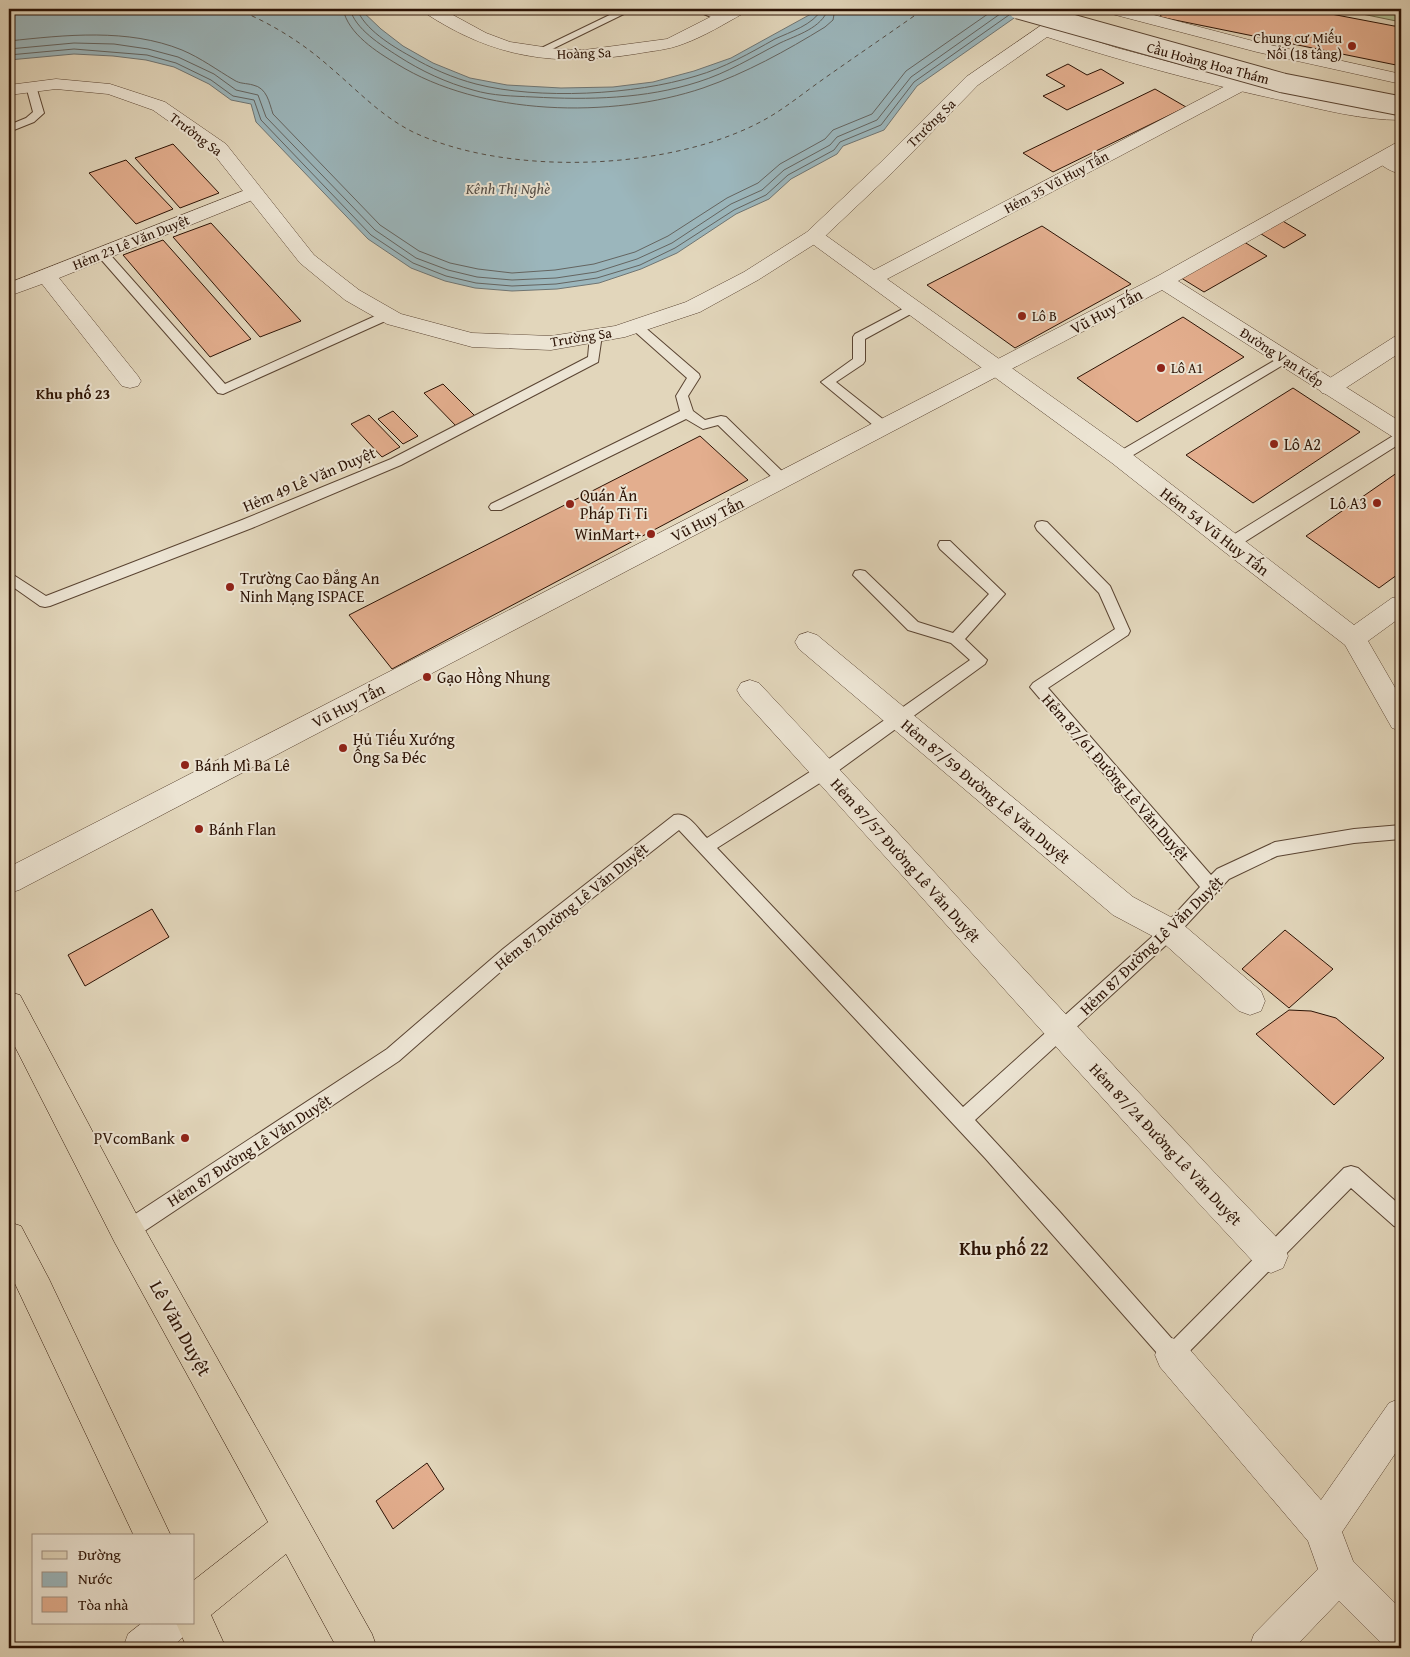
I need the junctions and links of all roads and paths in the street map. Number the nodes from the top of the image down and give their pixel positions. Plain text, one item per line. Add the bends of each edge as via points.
1 (431, 9) edge
2 (629, 9) edge
3 (697, 9) edge
4 (738, 9) edge
5 (1018, 9) edge
6 (1066, 9) edge
7 (1076, 9) edge
8 (1114, 9) edge
9 (722, 18) junction
10 (1045, 31) junction
11 (536, 53) junction
12 (1401, 79) edge
13 (31, 86) junction
14 (1239, 86) junction
15 (9, 90) edge
16 (1401, 91) edge
17 (1401, 106) edge
18 (1401, 115) edge
19 (9, 129) edge
20 (1401, 148) edge
21 (1384, 158) junction
22 (1401, 168) edge
23 (253, 193) junction
24 (814, 236) junction
25 (102, 253) junction
26 (46, 275) junction
27 (874, 278) junction
28 (1163, 281) junction
29 (9, 290) edge
30 (914, 307) junction
31 (388, 315) junction
32 (637, 327) junction
33 (596, 335) junction
34 (1401, 342) edge
35 (1284, 359) junction
36 (998, 368) junction
37 (130, 381) dead end
38 (1330, 388) junction
39 (687, 413) junction
40 (884, 427) junction
41 (1401, 432) edge
42 (1401, 437) edge
43 (1120, 457) junction
44 (782, 480) junction
45 (496, 507) dead end
46 (1042, 526) dead end
47 (1230, 544) junction
48 (945, 545) dead end
49 (860, 576) dead end
50 (9, 583) edge
51 (1401, 605) edge
52 (1354, 638) junction
53 (956, 639) junction
54 (808, 642) dead end
55 (750, 690) dead end
56 (899, 718) junction
57 (1401, 721) edge
58 (825, 771) junction
59 (1401, 832) edge
60 (706, 847) junction
61 (9, 881) edge
62 (1210, 888) junction
63 (1170, 931) junction
64 (1250, 1001) dead end
65 (9, 1005) edge
66 (1060, 1032) junction
67 (962, 1120) junction
68 (1401, 1219) edge
69 (127, 1231) junction
70 (9, 1238) edge
71 (1271, 1256) junction
72 (1172, 1355) junction
73 (1401, 1414) edge
74 (291, 1527) junction
75 (1322, 1529) junction
76 (152, 1534) edge
77 (1338, 1574) junction
78 (195, 1603) edge
79 (195, 1623) edge
80 (170, 1624) edge
81 (1401, 1636) edge
82 (142, 1648) edge
83 (208, 1648) edge
84 (358, 1648) edge
85 (1268, 1648) edge

1 - 11 street, Hoàng Sa via 450,23 495,44
2 - 11 lane
3 - 9 lane
4 - 9 street, Hoàng Sa
5 - 17 street, Cầu Hoàng Hoa Thám, bridge via 1283,83
6 - 16 street, Cầu Hoàng Hoa Thám via 1275,68
7 - 10 street, Trường Sa
8 - 12 street via 1282,55
9 - 11 street, Hoàng Sa via 676,41 619,52
10 - 14 street
10 - 24 street, Trường Sa via 972,81 887,168
13 - 15 street, Trường Sa
13 - 19 lane via 38,113
13 - 23 street, Trường Sa via 56,84 110,88 159,106 219,148
14 - 18 street via 1368,114
14 - 27 street, Hẻm 35 Vũ Huy Tấn
20 - 21 street, Vũ Huy Tấn
21 - 22 street
21 - 28 street, Vũ Huy Tấn
23 - 25 street, Hẻm 23 Lê Văn Duyệt
23 - 31 street, Trường Sa via 306,259 352,294
24 - 27 street, Hẻm 54 Vũ Huy Tấn
24 - 32 street, Trường Sa via 751,276 693,307
25 - 26 street, Hẻm 23 Lê Văn Duyệt
25 - 31 lane via 223,390
26 - 29 street, Hẻm 23 Lê Văn Duyệt
26 - 37 street
27 - 30 street, Hẻm 54 Vũ Huy Tấn
28 - 35 street, Đường Vạn Kiếp
28 - 36 street, Vũ Huy Tấn
30 - 36 street, Hẻm 54 Vũ Huy Tấn
30 - 40 lane via 860,337 859,361 827,382
31 - 33 street, Trường Sa via 472,340 551,343
32 - 33 street, Trường Sa
32 - 39 lane via 694,377 682,396
33 - 50 lane, Hẻm 49 Lê Văn Duyệt via 594,359 396,462 45,602 15,581
34 - 38 street
35 - 38 street, Đường Vạn Kiếp
35 - 43 lane
36 - 40 street, Vũ Huy Tấn
36 - 43 street, Hẻm 54 Vũ Huy Tấn
38 - 41 street, Đường Vạn Kiếp
39 - 44 lane via 703,425 721,420
39 - 45 lane
40 - 44 street, Vũ Huy Tấn
42 - 47 lane
43 - 47 street, Hẻm 54 Vũ Huy Tấn
44 - 61 street, Vũ Huy Tấn
46 - 62 lane, Hẻm 87/61 Đường Lê Văn Duyệt via 1105,590 1123,631 1038,687
47 - 52 street, Hẻm 54 Vũ Huy Tấn
48 - 53 lane via 998,594
49 - 53 lane via 913,626
51 - 52 street
52 - 57 street, Hẻm 54 Vũ Huy Tấn
53 - 56 lane via 980,660
54 - 56 street, Hẻm 87/59 Đường Lê Văn Duyệt
55 - 58 street, Hẻm 87/57 Đường Lê Văn Duyệt
56 - 58 lane
56 - 63 street, Hẻm 87/59 Đường Lê Văn Duyệt via 1122,906
58 - 60 lane
58 - 66 street, Hẻm 87/57 Đường Lê Văn Duyệt
59 - 62 lane, Hẻm 87 Đường Lê Văn Duyệt via 1275,849 1223,874
60 - 67 lane, Hẻm 87 Đường Lê Văn Duyệt
60 - 69 lane, Hẻm 87 Đường Lê Văn Duyệt via 680,820 509,954 393,1055
62 - 63 lane, Hẻm 87 Đường Lê Văn Duyệt
63 - 64 street, Hẻm 87/59 Đường Lê Văn Duyệt
63 - 66 lane, Hẻm 87 Đường Lê Văn Duyệt
65 - 69 main road, Lê Văn Duyệt
66 - 67 lane, Hẻm 87 Đường Lê Văn Duyệt
66 - 71 street, Hẻm 87/24 Đường Lê Văn Duyệt
67 - 72 lane, Hẻm 87 Đường Lê Văn Duyệt
68 - 71 lane via 1351,1175
69 - 74 main road, Lê Văn Duyệt
70 - 76 main road
71 - 72 lane
72 - 75 street
73 - 75 street
74 - 78 main road
74 - 84 main road, Lê Văn Duyệt
75 - 77 street
77 - 81 street
77 - 85 street
79 - 83 main road
80 - 82 street

